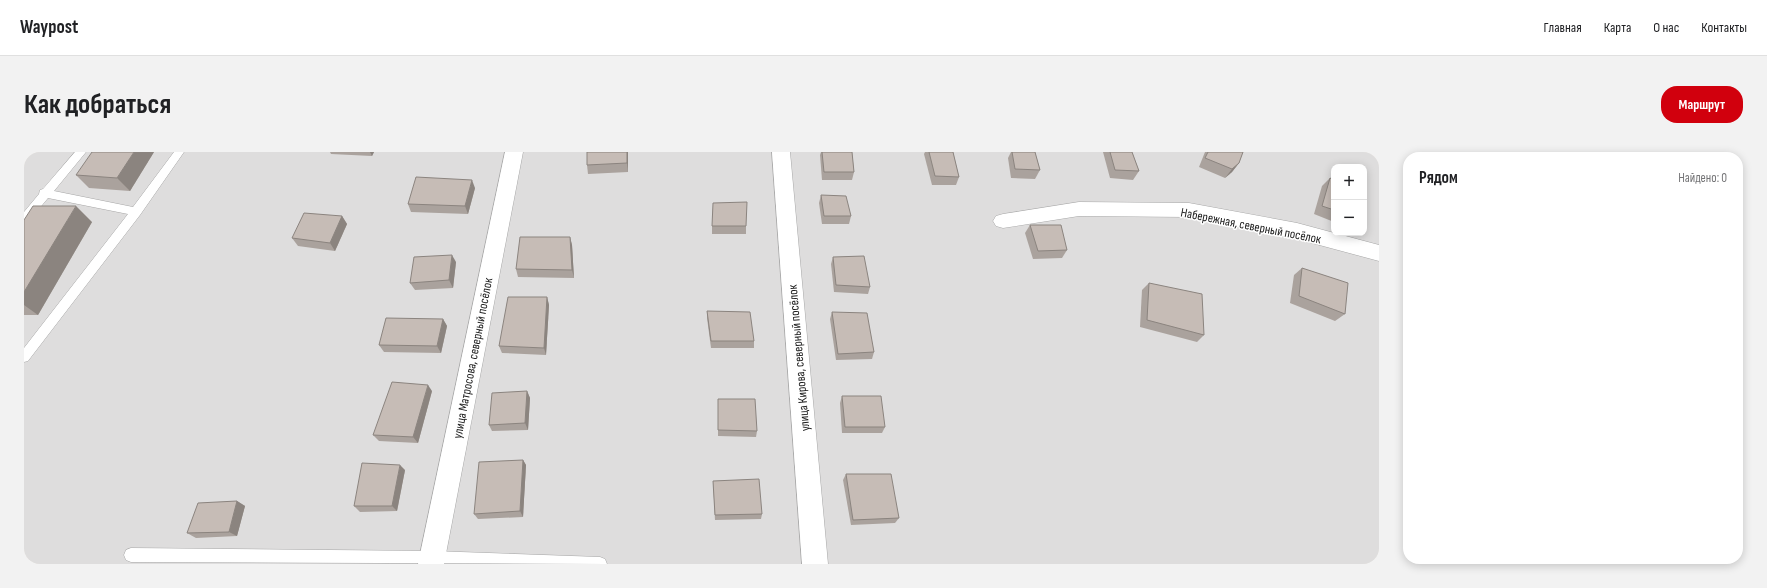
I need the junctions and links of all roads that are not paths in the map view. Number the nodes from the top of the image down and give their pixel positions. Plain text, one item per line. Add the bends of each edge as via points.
1 (81, 152) edge
2 (179, 152) edge
3 (514, 152) edge
4 (781, 152) edge
5 (44, 193) junction
6 (136, 212) junction
7 (24, 219) edge
8 (1002, 221) dead end
9 (1379, 253) edge
10 (24, 356) edge
11 (131, 555) dead end
12 (431, 561) edge
13 (600, 564) edge
14 (816, 564) edge

1 - 5 lane
2 - 6 lane
3 - 12 street, улица Матросова, северный посёлок
4 - 14 street, улица Кирова, северный посёлок
5 - 6 lane
5 - 7 lane
6 - 10 lane
8 - 9 street, Набережная, северный посёлок via 1079,209 1189,210 1297,231
11 - 12 lane
12 - 13 lane

